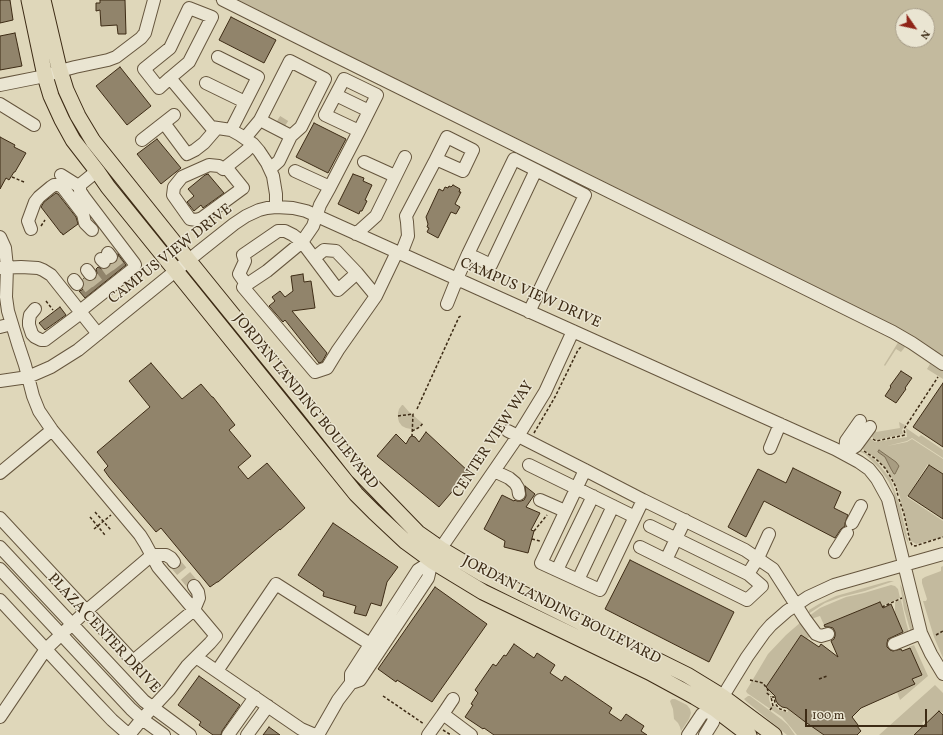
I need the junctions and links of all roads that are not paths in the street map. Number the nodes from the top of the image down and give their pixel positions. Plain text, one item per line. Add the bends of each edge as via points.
1 (29, 0) edge
2 (43, 0) edge
3 (154, 0) edge
4 (223, 0) edge
5 (218, 57) dead end
6 (60, 71) junction
7 (45, 76) junction
8 (170, 78) junction
9 (206, 83) dead end
10 (0, 86) edge
11 (336, 95) junction
12 (245, 102) junction
13 (0, 104) edge
14 (369, 111) junction
15 (174, 115) dead end
16 (164, 123) junction
17 (34, 125) dead end
18 (278, 126) junction
19 (214, 127) junction
20 (231, 130) junction
21 (359, 130) junction
22 (142, 140) dead end
23 (249, 141) junction
24 (405, 157) dead end
25 (436, 159) dead end
26 (364, 162) dead end
27 (226, 167) junction
28 (270, 169) junction
29 (536, 170) junction
30 (97, 171) junction
31 (295, 171) dead end
32 (61, 175) dead end
33 (395, 176) junction
34 (80, 187) junction
35 (330, 187) junction
36 (276, 207) junction
37 (316, 216) junction
38 (31, 229) dead end
39 (92, 230) dead end
40 (356, 234) junction
41 (0, 238) edge
42 (302, 242) junction
43 (399, 253) junction
44 (468, 254) junction
45 (314, 258) junction
46 (189, 261) junction
47 (3, 267) edge
48 (176, 271) junction
49 (357, 273) junction
50 (457, 279) junction
51 (245, 286) junction
52 (376, 296) junction
53 (447, 304) dead end
54 (35, 309) dead end
55 (81, 312) junction
56 (529, 312) junction
57 (6, 325) edge
58 (573, 331) junction
59 (98, 334) junction
60 (943, 364) edge
61 (28, 377) junction
62 (0, 381) edge
63 (780, 424) junction
64 (867, 429) road end
65 (52, 430) junction
66 (513, 434) junction
67 (770, 448) dead end
68 (845, 453) junction
69 (529, 465) dead end
70 (585, 470) junction
71 (494, 471) junction
72 (0, 473) edge
73 (576, 488) junction
74 (519, 494) dead end
75 (593, 496) junction
76 (540, 500) dead end
77 (643, 500) junction
78 (613, 506) junction
79 (861, 506) dead end
80 (565, 511) junction
81 (635, 517) junction
82 (0, 518) edge
83 (685, 520) junction
84 (650, 526) dead end
85 (769, 534) dead end
86 (676, 539) junction
87 (0, 547) edge
88 (640, 547) dead end
89 (441, 549) junction
90 (835, 552) dead end
91 (943, 554) edge
92 (152, 555) junction
93 (758, 558) junction
94 (666, 560) junction
95 (432, 561) junction
96 (174, 562) tunnel mouth
97 (904, 565) junction
98 (0, 569) edge
99 (557, 570) junction
100 (748, 574) junction
101 (578, 580) junction
102 (194, 586) tunnel mouth
103 (0, 600) edge
104 (796, 605) junction
105 (194, 610) junction
106 (86, 611) junction
107 (72, 625) junction
108 (921, 633) junction
109 (828, 634) dead end
110 (61, 635) junction
111 (370, 644) junction
112 (894, 644) dead end
113 (46, 649) junction
114 (196, 657) junction
115 (216, 671) junction
116 (943, 674) edge
117 (351, 683) junction
118 (254, 697) junction
119 (453, 699) dead end
120 (719, 703) junction
121 (268, 706) junction
122 (152, 708) junction
123 (443, 714) junction
124 (0, 717) edge
125 (142, 719) junction
126 (431, 731) edge
127 (299, 732) edge
128 (129, 735) edge
129 (164, 735) edge
130 (190, 735) edge
131 (228, 735) edge
132 (248, 735) edge
133 (315, 735) edge
134 (318, 735) edge
135 (472, 735) edge
136 (688, 735) edge
137 (705, 735) edge
138 (749, 735) edge
139 (774, 735) edge

1 - 7 main road, JORDAN LANDING BOULEVARD
2 - 6 main road, JORDAN LANDING BOULEVARD
3 - 6 street via 145,33 119,55
4 - 60 street via 893,332
5 - 12 street via 258,77
6 - 7 street
6 - 46 main road, JORDAN LANDING BOULEVARD via 84,127
7 - 10 street
7 - 30 main road, JORDAN LANDING BOULEVARD via 62,120 73,140
8 - 8 street via 189,62 212,18 189,8 170,48 144,69 159,88
8 - 19 street
9 - 12 street
11 - 14 street
11 - 14 street via 344,79 377,95
11 - 21 street via 325,115
12 - 20 street
13 - 17 street
14 - 21 street
15 - 16 street
16 - 19 street via 187,154 204,143
16 - 22 street
18 - 18 street via 301,127 325,79 290,61
18 - 23 street
18 - 28 street via 279,161
19 - 20 street
20 - 23 street
21 - 35 street
23 - 27 street
23 - 28 street via 263,156
24 - 33 street
25 - 43 street via 406,216 408,236
26 - 33 street
27 - 27 street via 223,169 208,165 182,177 174,187 173,195 190,219 202,218 243,188
28 - 36 street
29 - 44 street via 514,159
29 - 44 street via 491,265
29 - 56 street via 585,195
30 - 34 street
30 - 48 main road, JORDAN LANDING BOULEVARD
31 - 35 street
32 - 34 street
33 - 40 street via 376,216
34 - 55 street via 84,197 134,263 134,267 96,295
35 - 37 street
36 - 37 street, CAMPUS VIEW DRIVE via 293,208
36 - 46 street, CAMPUS VIEW DRIVE via 246,216
37 - 40 street, CAMPUS VIEW DRIVE
37 - 42 street via 313,226
38 - 39 street via 28,222 35,202 51,187 57,185 64,189
40 - 43 street, CAMPUS VIEW DRIVE
41 - 47 street via 5,248
42 - 45 street
42 - 51 street
42 - 51 street via 293,235 278,231 243,255 245,261 239,274
43 - 50 street, CAMPUS VIEW DRIVE
43 - 52 street
44 - 50 street
45 - 49 street via 324,250 336,251
45 - 49 street via 338,290
46 - 48 street, CAMPUS VIEW DRIVE
46 - 89 main road, JORDAN LANDING BOULEVARD via 358,471 418,533
47 - 55 street via 38,268 51,274
47 - 57 street via 8,310
48 - 59 street, CAMPUS VIEW DRIVE
48 - 95 main road, JORDAN LANDING BOULEVARD via 356,494 406,542
49 - 52 street
50 - 53 street
50 - 56 street, CAMPUS VIEW DRIVE
51 - 52 street via 315,372 327,368
54 - 55 street via 30,315 29,325 32,334 41,340 45,340
55 - 59 street
56 - 58 street, CAMPUS VIEW DRIVE
57 - 61 street
58 - 63 street, CAMPUS VIEW DRIVE
58 - 66 street, CENTER VIEW WAY via 545,392
59 - 61 street, CAMPUS VIEW DRIVE via 51,367
61 - 62 street, CAMPUS VIEW DRIVE
61 - 65 street via 39,411
63 - 67 street
63 - 68 street, CAMPUS VIEW DRIVE
64 - 68 street via 856,446
65 - 72 street
65 - 92 street via 140,535
66 - 70 street
66 - 71 street, CENTER VIEW WAY
68 - 97 street, CAMPUS VIEW DRIVE via 869,469 883,489 888,499
69 - 73 street
70 - 73 street
70 - 77 street
71 - 74 street via 515,483
71 - 89 street, CENTER VIEW WAY
73 - 75 street
73 - 80 street
75 - 78 street
75 - 99 street
76 - 80 street
77 - 81 street
77 - 83 street
78 - 81 street
78 - 101 street
79 - 90 street
80 - 99 street via 541,563
81 - 101 street via 600,590
82 - 106 street
83 - 86 street
83 - 93 street
84 - 86 street
85 - 93 street
86 - 94 street
86 - 100 street
87 - 107 street, PLAZA CENTER DRIVE
88 - 94 street
89 - 95 street, CENTER VIEW WAY
89 - 120 main road, JORDAN LANDING BOULEVARD via 483,574 686,674
91 - 97 street
92 - 96 street via 166,555
92 - 105 street via 158,567
92 - 106 street
93 - 100 street
93 - 104 street via 772,569
94 - 100 street via 747,600 762,586
95 - 111 street, CENTER VIEW WAY via 418,570
95 - 117 street, CENTER VIEW WAY via 428,578 360,680
95 - 120 main road, JORDAN LANDING BOULEVARD via 483,592 695,697
97 - 104 street via 834,585
97 - 108 street, CAMPUS VIEW DRIVE
98 - 110 street, PLAZA CENTER DRIVE
99 - 101 street
102 - 105 street via 199,598
103 - 113 street
104 - 109 street via 816,634
104 - 120 street via 764,633
105 - 106 street via 133,661
105 - 114 street via 216,636
106 - 107 street
107 - 110 street
107 - 122 street, PLAZA CENTER DRIVE
108 - 112 street
108 - 116 street, CAMPUS VIEW DRIVE
110 - 113 street
110 - 125 street, PLAZA CENTER DRIVE
111 - 115 street via 276,584
111 - 117 street, CENTER VIEW WAY via 351,674
113 - 124 street
113 - 128 street
114 - 115 street
114 - 122 street
115 - 118 street
117 - 134 street, CENTER VIEW WAY
118 - 121 street
118 - 131 street
119 - 123 street
120 - 136 street via 702,714
120 - 137 street via 713,722
120 - 138 main road, JORDAN LANDING BOULEVARD
120 - 139 main road, JORDAN LANDING BOULEVARD
121 - 127 street
121 - 132 street
122 - 125 street
122 - 130 street, PLAZA CENTER DRIVE
123 - 126 street
123 - 135 street
125 - 128 street
125 - 129 street, PLAZA CENTER DRIVE
127 - 133 street

